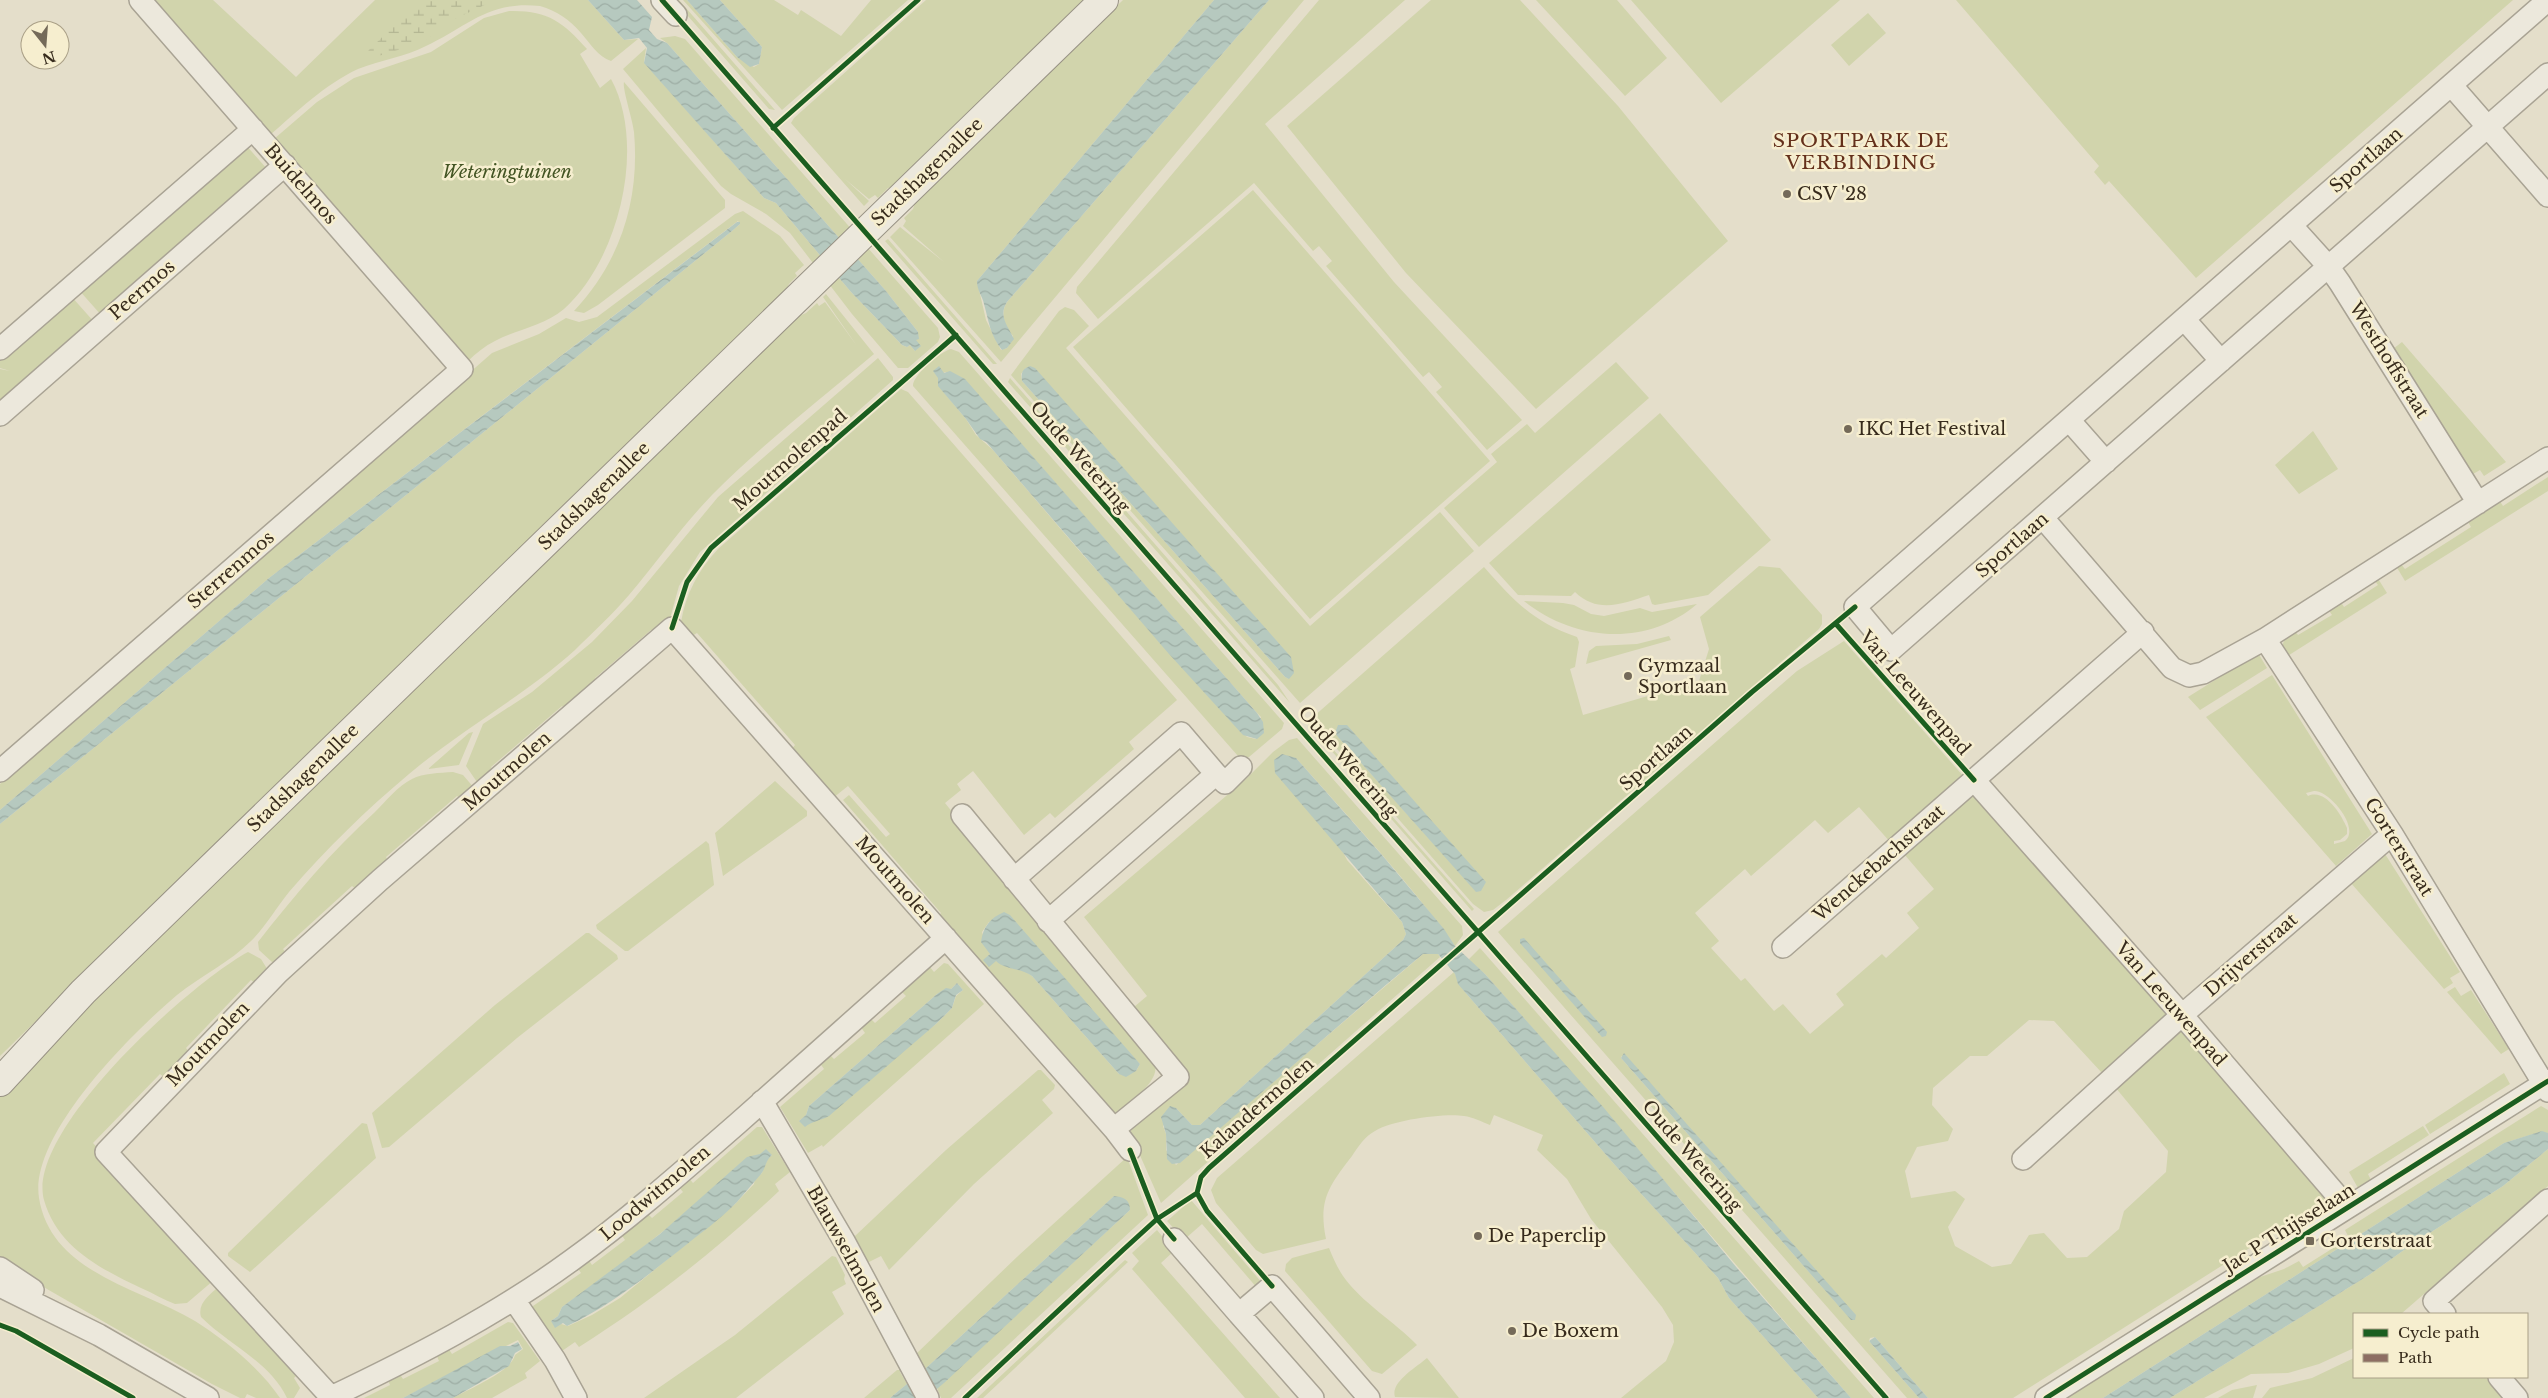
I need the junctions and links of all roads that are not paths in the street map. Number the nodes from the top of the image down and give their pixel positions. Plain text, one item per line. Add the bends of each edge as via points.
1 (140, 0) edge
2 (1104, 0) edge
3 (2548, 0) edge
4 (2548, 74) edge
5 (2452, 86) junction
6 (2488, 126) junction
7 (253, 129) junction
8 (285, 165) junction
9 (2548, 196) edge
10 (2291, 225) junction
11 (2328, 266) junction
12 (2184, 319) junction
13 (0, 349) edge
14 (2221, 361) junction
15 (462, 369) joint
16 (0, 415) edge
17 (2069, 420) junction
18 (2548, 458) edge
19 (2106, 462) junction
20 (2478, 503) junction
21 (2043, 518) junction
22 (2143, 632) junction
23 (2265, 639) junction
24 (1241, 767) dead end
25 (0, 771) edge
26 (1216, 774) junction
27 (1974, 780) junction
28 (962, 815) dead end
29 (2392, 834) junction
30 (1014, 879) junction
31 (1048, 921) junction
32 (946, 938) junction
33 (1783, 946) dead end
34 (83, 992) junction
35 (2182, 1015) junction
36 (0, 1063) edge
37 (0, 1082) edge
38 (2546, 1086) edge
39 (762, 1101) junction
40 (1114, 1129) junction
41 (1130, 1150) dead end
42 (2022, 1159) dead end
43 (2548, 1200) edge
44 (2347, 1208) junction
45 (1174, 1238) dead end
46 (0, 1268) edge
47 (0, 1286) edge
48 (514, 1300) junction
49 (2444, 1313) edge
50 (1239, 1314) junction
51 (99, 1335) junction
52 (2499, 1378) edge
53 (208, 1398) edge
54 (330, 1398) edge
55 (576, 1398) edge
56 (928, 1398) edge
57 (1313, 1398) edge
58 (1369, 1398) edge
59 (2046, 1398) edge
60 (2517, 1398) edge

1 - 7 street, Buidelmos
2 - 34 main road, Stadshagenallee
3 - 5 street, Sportlaan
4 - 6 street, Sportlaan
5 - 6 street
5 - 10 street, Sportlaan
6 - 9 street
6 - 11 street, Sportlaan
7 - 8 street, Buidelmos
7 - 13 street
8 - 15 street, Buidelmos
8 - 16 street, Peermos
10 - 11 street, Westhoffstraat
10 - 12 street, Sportlaan
11 - 14 street, Sportlaan
11 - 20 street, Westhoffstraat
12 - 14 street
12 - 17 street, Sportlaan
14 - 19 street, Sportlaan
15 - 25 street, Sterrenmos
17 - 19 street
17 - 21 street, Sportlaan via 1855,607 1891,650
18 - 20 street
19 - 21 street, Sportlaan
20 - 23 street
21 - 22 street
22 - 23 street via 2172,668 2189,676 2203,673
22 - 27 street, Van Leeuwenpad
23 - 29 street, Gorterstraat
24 - 26 street via 1225,782
26 - 30 street via 1181,733
26 - 31 street
27 - 33 street, Wenckebachstraat
27 - 35 street, Van Leeuwenpad
28 - 30 street
29 - 35 street, Drijverstraat
29 - 38 street, Gorterstraat
30 - 31 street
31 - 40 street via 1178,1076
32 - 39 street, Loodwitmolen
32 - 40 street, Moutmolen
32 - 54 street, Moutmolen via 672,628 380,880 278,973 106,1152
34 - 36 main road, Stadshagenallee
34 - 37 main road, Stadshagenallee
35 - 42 street, Drijverstraat
35 - 44 street, Van Leeuwenpad
38 - 44 street, Jac P Thijsselaan
39 - 48 street, Loodwitmolen via 629,1216
39 - 56 street, Blauwselmolen via 844,1241
40 - 41 street
43 - 49 street via 2434,1301
44 - 59 street, Jac P Thijsselaan
45 - 50 street
46 - 51 street
47 - 51 street
48 - 54 street, Loodwitmolen
48 - 55 street via 555,1360
50 - 57 street
50 - 58 street via 1272,1286
51 - 53 street
52 - 60 street

